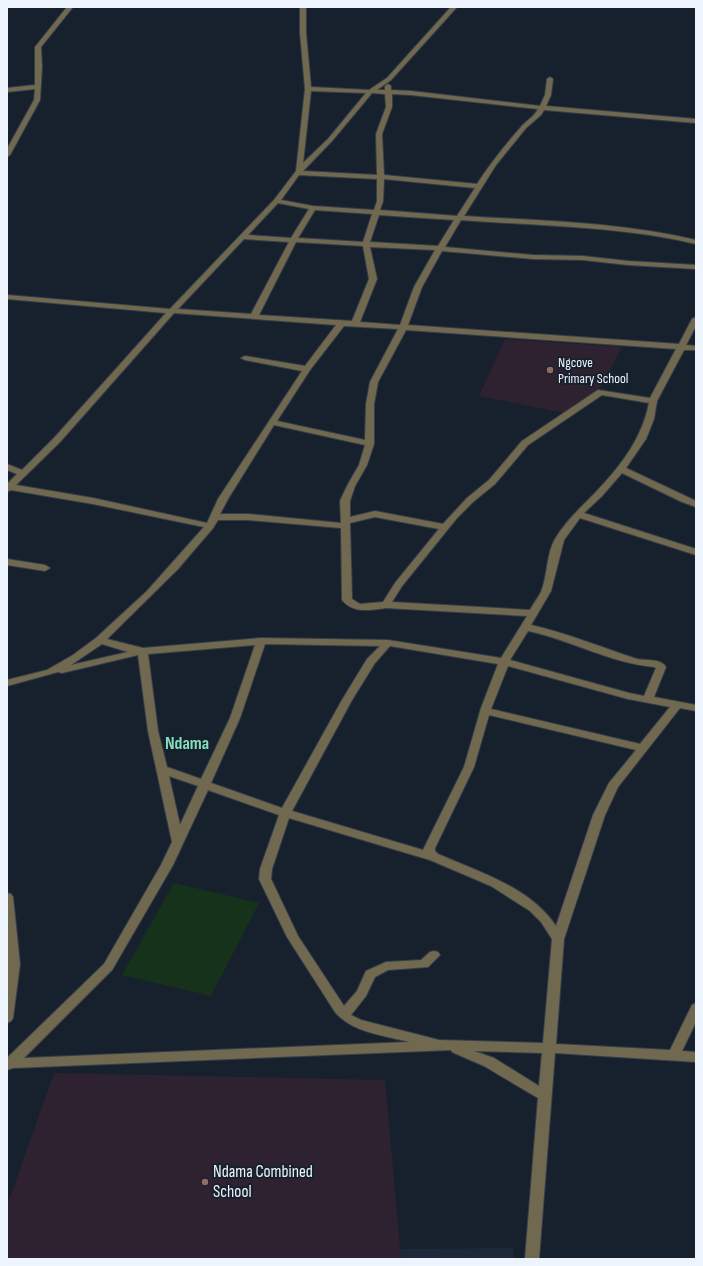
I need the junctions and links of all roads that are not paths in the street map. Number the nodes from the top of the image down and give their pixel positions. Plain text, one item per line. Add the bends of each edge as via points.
1 (70, 7) edge
2 (303, 7) edge
3 (454, 7) edge
4 (389, 79) junction
5 (550, 79) dead end
6 (38, 88) junction
7 (308, 89) junction
8 (7, 90) edge
9 (371, 91) junction
10 (387, 91) junction
11 (542, 108) junction
12 (696, 121) edge
13 (7, 155) edge
14 (298, 172) junction
15 (380, 177) junction
16 (478, 186) junction
17 (276, 201) junction
18 (313, 208) junction
19 (376, 212) junction
20 (459, 217) junction
21 (241, 237) junction
22 (293, 241) junction
23 (696, 242) edge
24 (366, 244) junction
25 (439, 250) junction
26 (696, 267) edge
27 (7, 297) edge
28 (172, 312) junction
29 (254, 316) junction
30 (696, 319) edge
31 (342, 323) junction
32 (355, 324) junction
33 (403, 328) junction
34 (682, 347) junction
35 (696, 348) edge
36 (245, 358) dead end
37 (307, 369) junction
38 (653, 401) junction
39 (272, 422) junction
40 (370, 444) junction
41 (7, 467) edge
42 (620, 470) junction
43 (22, 474) junction
44 (8, 488) edge
45 (696, 504) edge
46 (578, 514) junction
47 (214, 517) junction
48 (345, 524) junction
49 (210, 526) junction
50 (445, 527) junction
51 (696, 552) edge
52 (7, 562) edge
53 (45, 568) dead end
54 (386, 605) junction
55 (533, 613) junction
56 (525, 627) junction
57 (100, 640) junction
58 (261, 641) junction
59 (388, 643) junction
60 (143, 651) junction
61 (504, 662) junction
62 (51, 672) junction
63 (7, 683) edge
64 (648, 700) junction
65 (677, 705) junction
66 (696, 708) edge
67 (486, 711) junction
68 (643, 748) junction
69 (161, 769) junction
70 (205, 785) junction
71 (285, 813) junction
72 (178, 842) junction
73 (434, 857) junction
74 (7, 897) edge
75 (558, 939) junction
76 (434, 955) dead end
77 (696, 1008) edge
78 (344, 1015) junction
79 (7, 1018) edge
80 (445, 1045) junction
81 (549, 1048) junction
82 (674, 1054) junction
83 (696, 1057) edge
84 (8, 1064) edge
85 (545, 1096) junction
86 (532, 1259) edge

1 - 6 street via 38,47
2 - 7 street via 302,33
3 - 4 street
4 - 9 street
4 - 10 street
5 - 11 street via 548,95
6 - 8 street
6 - 13 street via 37,100
7 - 9 street
7 - 14 street
9 - 10 street
9 - 14 street via 330,140
10 - 11 street
10 - 15 street via 389,106 379,134
11 - 12 street
11 - 16 street via 493,164
14 - 15 street
14 - 17 street
15 - 16 street
15 - 19 street via 380,200
16 - 20 street
17 - 18 street
17 - 21 street
18 - 19 street
18 - 22 street
19 - 20 street
19 - 24 street
20 - 23 street via 666,235
20 - 25 street
21 - 22 street
21 - 28 street via 222,261
22 - 24 street
22 - 29 street
24 - 25 street
24 - 32 street via 373,279
25 - 26 street
25 - 33 street via 418,287
27 - 28 street
28 - 29 street
28 - 43 street via 57,440
29 - 31 street
30 - 34 street
31 - 32 street
31 - 37 street
32 - 33 street
33 - 34 street
33 - 40 street via 374,382 370,404
34 - 35 street
34 - 38 street
36 - 37 street
37 - 39 street
38 - 42 street via 650,419 642,439
38 - 50 street via 598,393 525,444 492,482 470,500
39 - 40 street
39 - 47 street
40 - 48 street via 345,501
41 - 43 street
42 - 45 street
42 - 46 street
43 - 44 street
44 - 49 street via 93,501
46 - 51 street
46 - 55 street via 559,540 546,591
47 - 48 street
47 - 49 street
48 - 50 street via 375,514
48 - 54 street via 348,600 352,605 362,607
49 - 57 street via 150,593
50 - 54 street via 398,585
52 - 53 street
54 - 55 street
55 - 56 street
56 - 61 street
56 - 64 street via 553,633 635,662 657,664 662,667
57 - 60 street
57 - 62 street
58 - 59 street
58 - 60 street
58 - 70 street via 235,718
59 - 61 street
59 - 71 street via 371,661 351,693
60 - 62 street
60 - 69 street via 153,731
61 - 64 street
61 - 67 street
62 - 63 street
64 - 65 street
65 - 66 street
65 - 68 street
67 - 68 street
67 - 73 street via 469,767 429,848
68 - 75 street via 614,786 599,815
69 - 70 street
69 - 72 street
70 - 71 street
70 - 72 street
71 - 73 street
71 - 78 street via 266,868 265,879 293,937
72 - 84 street via 108,967
73 - 75 street via 495,883 534,908
74 - 79 street via 14,964
75 - 81 street
76 - 78 street via 424,964 386,966 370,974 362,993
77 - 82 street
78 - 80 street via 357,1024
80 - 81 street
80 - 84 street
80 - 85 street via 490,1062
81 - 82 street
81 - 85 street
82 - 83 street
85 - 86 street

